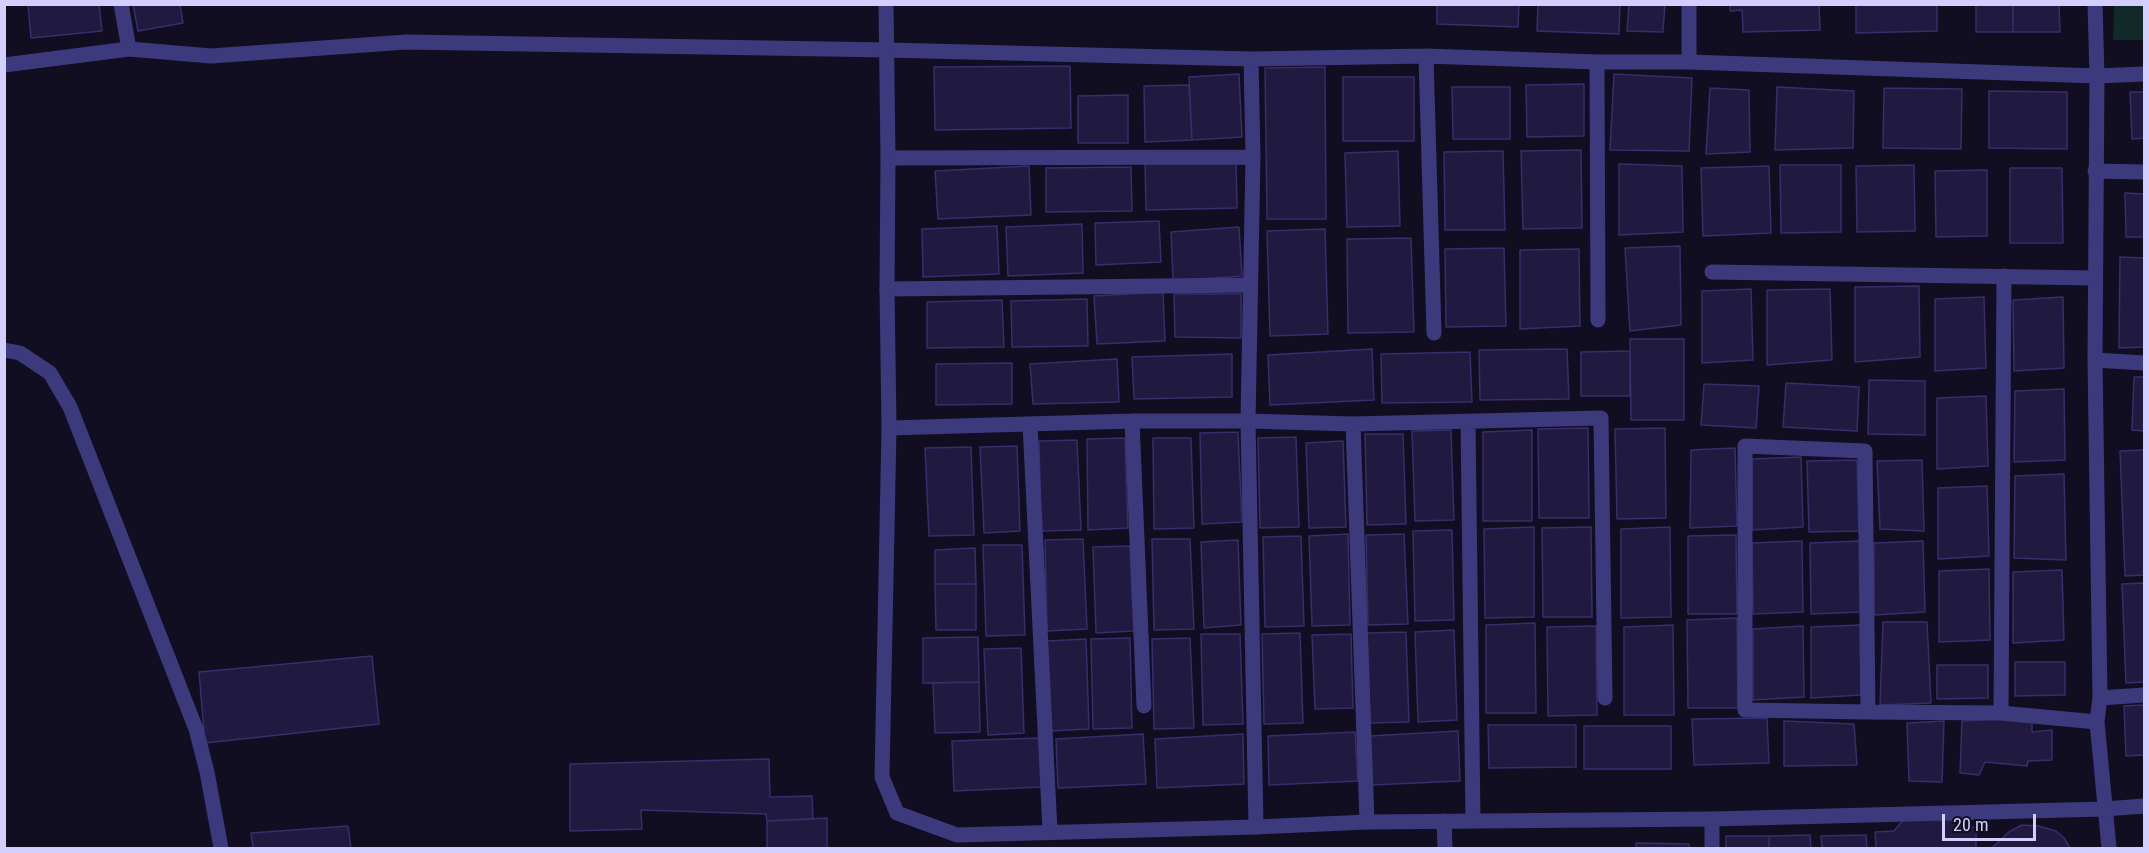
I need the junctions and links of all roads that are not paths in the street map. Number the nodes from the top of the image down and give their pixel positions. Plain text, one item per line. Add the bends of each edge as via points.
1 (121, 4) edge
2 (886, 4) edge
3 (1689, 4) edge
4 (2095, 4) edge
5 (129, 49) junction
6 (886, 50) junction
7 (1426, 56) junction
8 (1251, 59) junction
9 (1597, 62) junction
10 (1689, 62) junction
11 (4, 65) edge
12 (2145, 74) edge
13 (2097, 76) junction
14 (1253, 157) junction
15 (888, 158) junction
16 (2095, 171) junction
17 (2145, 171) edge
18 (1712, 272) dead end
19 (2004, 276) junction
20 (2095, 278) junction
21 (1250, 285) junction
22 (886, 290) junction
23 (1598, 320) dead end
24 (1434, 333) dead end
25 (4, 350) edge
26 (2095, 360) junction
27 (2145, 363) edge
28 (1132, 421) junction
29 (1248, 421) junction
30 (1468, 422) junction
31 (1030, 424) junction
32 (1353, 424) junction
33 (889, 428) junction
34 (2145, 695) edge
35 (1605, 698) dead end
36 (2100, 698) junction
37 (1144, 706) dead end
38 (1868, 712) junction
39 (2001, 713) junction
40 (2097, 722) junction
41 (2145, 806) edge
42 (2104, 809) junction
43 (1712, 819) junction
44 (1473, 820) junction
45 (1444, 821) junction
46 (1367, 822) junction
47 (1256, 827) junction
48 (1050, 831) junction
49 (221, 849) edge
50 (1445, 849) edge
51 (1712, 849) edge
52 (2109, 849) edge

1 - 5 street
2 - 6 street
3 - 10 street
4 - 13 street
5 - 6 street via 211,56 406,42
5 - 11 street
6 - 8 street
6 - 15 street
7 - 8 street
7 - 9 street
7 - 24 street
8 - 14 street
9 - 10 street
9 - 23 street
10 - 13 street
12 - 13 street
13 - 16 street
14 - 15 street
14 - 21 street
15 - 22 street
16 - 17 street
16 - 20 street
18 - 19 street
19 - 20 street
19 - 39 street
20 - 26 street
21 - 22 street
21 - 29 street
22 - 33 street
25 - 49 street via 20,353 50,373 70,407 196,729
26 - 27 street
26 - 36 street
28 - 29 street
28 - 31 street
28 - 37 street
29 - 32 street
29 - 47 street
30 - 32 street
30 - 35 street via 1601,418
30 - 44 street
31 - 33 street
31 - 48 street
32 - 46 street
33 - 48 street via 882,777 897,813 957,835
34 - 36 street
36 - 40 street
38 - 38 street via 1745,710 1746,446 1865,450
38 - 39 street
39 - 40 street
40 - 42 street
41 - 42 street
42 - 43 street
42 - 52 street
43 - 44 street
43 - 51 street
44 - 45 street
45 - 46 street
45 - 50 street
46 - 47 street
47 - 48 street

